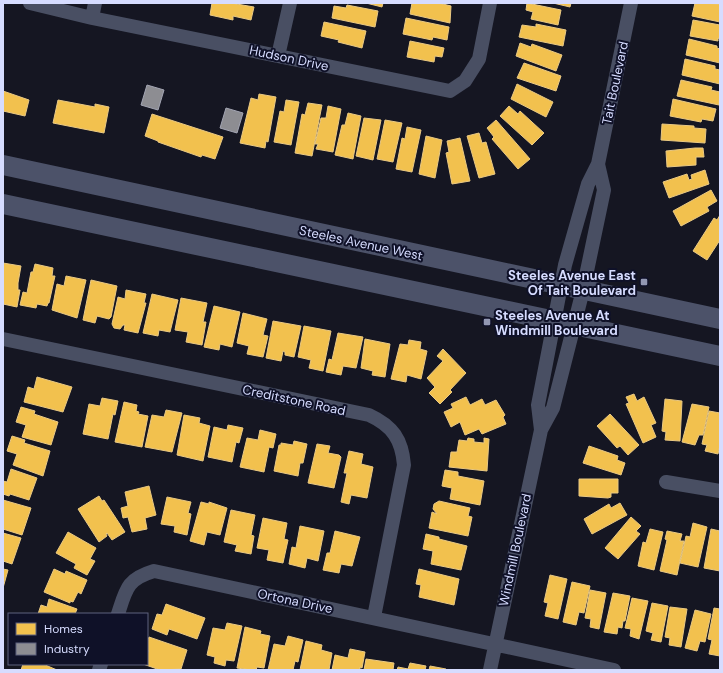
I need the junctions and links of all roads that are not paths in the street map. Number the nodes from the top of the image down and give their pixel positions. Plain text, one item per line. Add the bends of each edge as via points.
1 (30, 3) edge
2 (95, 3) edge
3 (290, 3) edge
4 (490, 3) edge
5 (631, 3) edge
6 (92, 18) junction
7 (278, 56) junction
8 (598, 164) junction
9 (3, 165) edge
10 (3, 204) edge
11 (566, 263) joint
12 (561, 286) junction
13 (582, 295) junction
14 (720, 319) edge
15 (555, 320) junction
16 (574, 325) junction
17 (4, 341) edge
18 (720, 356) edge
19 (541, 430) junction
20 (666, 482) dead end
21 (720, 491) edge
22 (118, 613) edge
23 (374, 617) junction
24 (495, 645) junction
25 (490, 670) edge
26 (614, 670) edge

1 - 6 street, Hudson Drive
2 - 6 street
3 - 7 street
4 - 7 street, Hudson Drive via 479,59 465,81 450,91
5 - 8 street, Tait Boulevard
6 - 7 street, Hudson Drive
8 - 11 street, Tait Boulevard via 588,184
8 - 13 street, Tait Boulevard via 604,190
9 - 12 main road, Steeles Avenue West
10 - 15 main road
11 - 12 street, Windmill Boulevard
12 - 13 main road, Steeles Avenue West
12 - 15 street, Windmill Boulevard
13 - 14 main road, Steeles Avenue West
13 - 16 street, Windmill Boulevard
15 - 16 main road
15 - 19 street, Windmill Boulevard via 538,405
16 - 18 main road
16 - 19 street, Windmill Boulevard via 553,408
17 - 23 street, Creditstone Road via 369,415 382,421 400,442 404,465
19 - 24 street, Windmill Boulevard
20 - 21 street
22 - 23 street, Ortona Drive via 129,586 139,576 154,571
23 - 24 street, Ortona Drive
24 - 25 street, Windmill Boulevard
24 - 26 street, Ortona Drive

